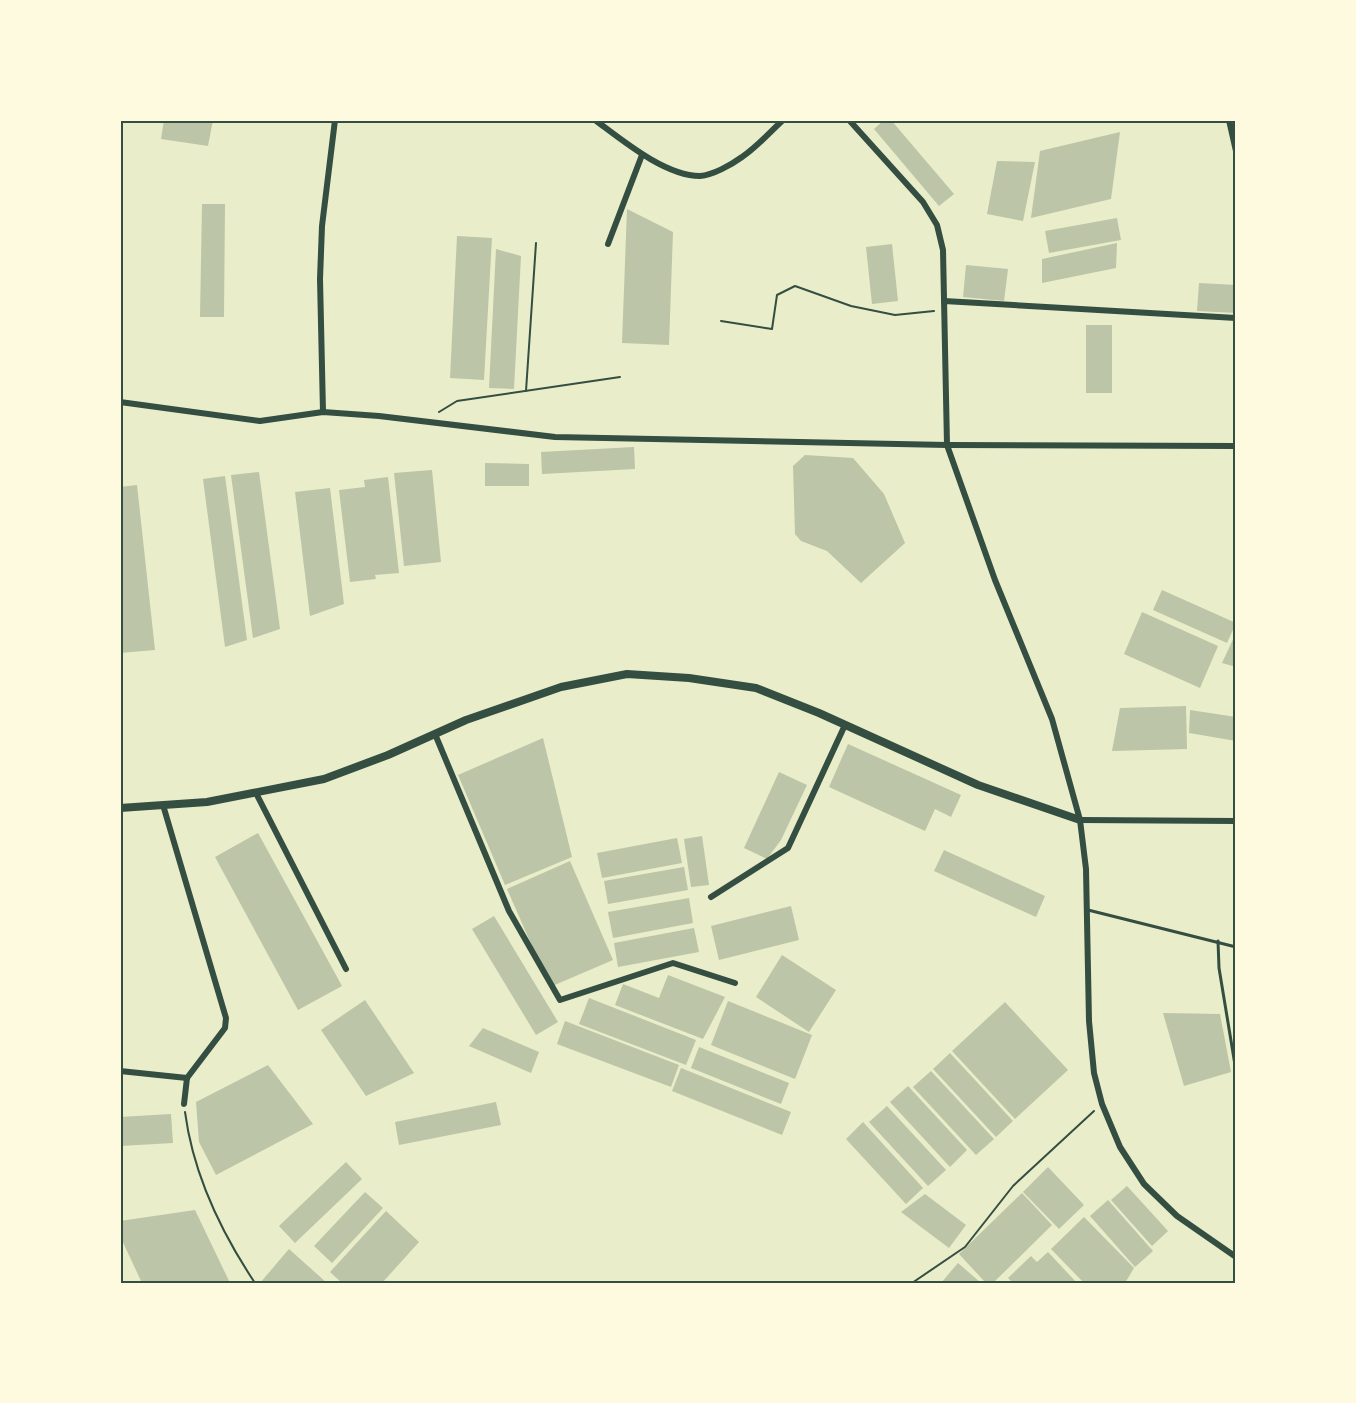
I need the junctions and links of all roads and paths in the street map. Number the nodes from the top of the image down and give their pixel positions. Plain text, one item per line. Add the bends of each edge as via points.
1 (335, 120) edge
2 (595, 120) edge
3 (783, 120) edge
4 (849, 120) edge
5 (1229, 120) edge
6 (1236, 151) edge
7 (642, 155) junction
8 (536, 243) dead end
9 (608, 244) dead end
10 (944, 302) junction
11 (945, 310) junction
12 (1236, 318) edge
13 (721, 321) dead end
14 (621, 377) dead end
15 (526, 391) junction
16 (120, 402) edge
17 (323, 412) junction
18 (424, 422) junction
19 (947, 445) junction
20 (1236, 446) edge
21 (845, 725) junction
22 (435, 734) junction
23 (256, 793) junction
24 (163, 805) junction
25 (120, 808) edge
26 (1080, 820) junction
27 (1236, 820) edge
28 (711, 897) dead end
29 (1087, 909) junction
30 (1218, 941) junction
31 (1236, 947) edge
32 (346, 969) dead end
33 (735, 983) dead end
34 (120, 1071) edge
35 (1236, 1071) edge
36 (187, 1078) junction
37 (183, 1104) joint
38 (1102, 1104) junction
39 (1236, 1257) edge
40 (255, 1283) edge
41 (912, 1283) edge

1 - 17 street via 322,226
2 - 7 street
3 - 7 street via 742,157 710,174 679,172
4 - 10 street via 923,202 937,225 943,250
5 - 6 street
7 - 9 street
8 - 15 path
10 - 11 street
10 - 12 street
11 - 13 path via 895,315 851,306 795,286 777,295 772,329
11 - 19 street
14 - 15 path
15 - 18 path via 458,401
16 - 17 street via 260,421
17 - 18 street
18 - 19 street via 555,437
19 - 20 street
19 - 26 street via 995,580 1052,719
21 - 22 street via 756,688 627,674 561,687
21 - 26 street via 978,785
21 - 28 street via 788,848
22 - 23 street via 324,779
22 - 33 street via 509,911 560,1000 673,963
23 - 24 street
23 - 32 street
24 - 25 street
24 - 36 street via 226,1018 225,1028
26 - 27 street
26 - 29 street
29 - 30 lane
29 - 38 street via 1089,1021
30 - 31 lane
30 - 35 lane via 1218,968
34 - 36 street
36 - 37 street
37 - 40 path via 197,1172
38 - 39 street via 1120,1147 1144,1184 1177,1216
38 - 41 path via 1013,1186 965,1247

